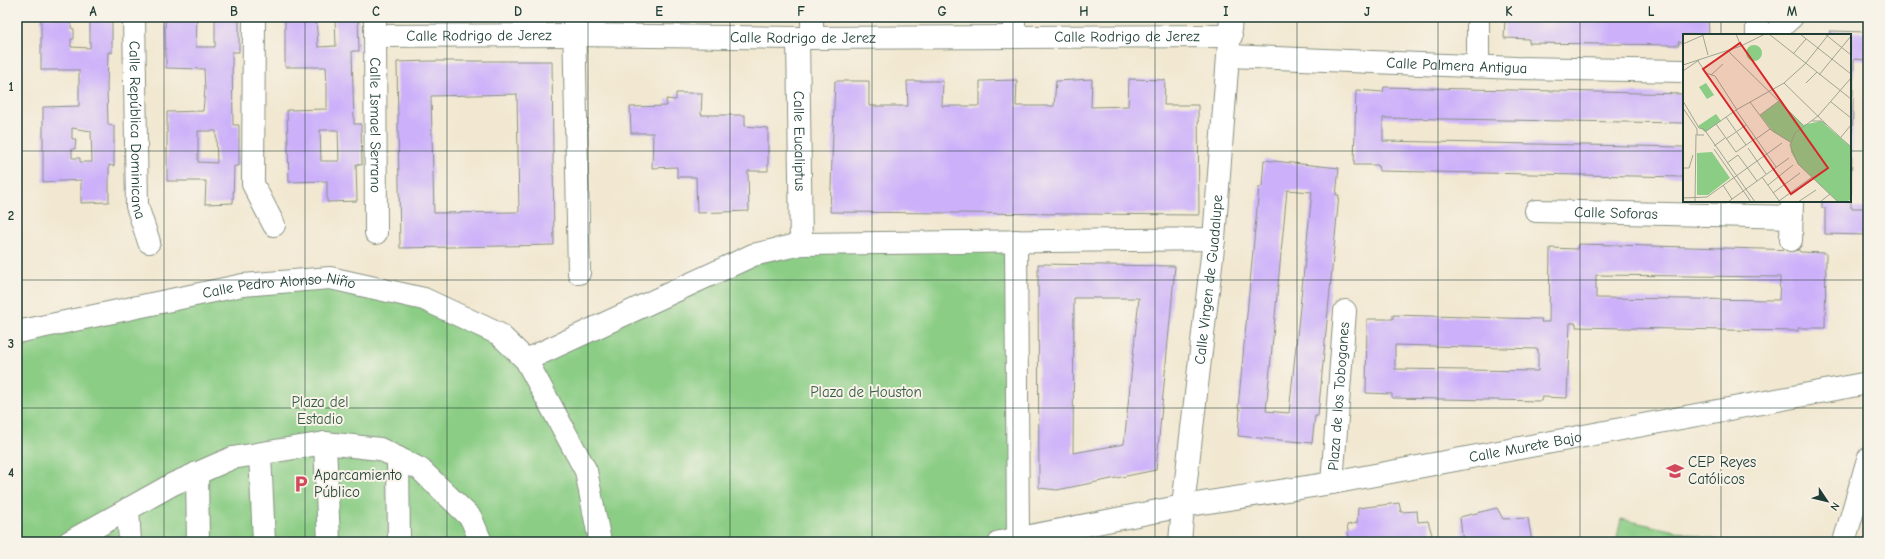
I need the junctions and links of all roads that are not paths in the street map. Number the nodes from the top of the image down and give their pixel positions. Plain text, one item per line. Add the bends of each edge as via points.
1 (134, 17) edge
2 (254, 17) edge
3 (1478, 17) edge
4 (1757, 17) edge
5 (1792, 17) edge
6 (375, 26) edge
7 (574, 26) edge
8 (1014, 27) edge
9 (807, 31) edge
10 (1756, 34) edge
11 (1773, 34) edge
12 (1230, 36) edge
13 (1478, 66) junction
14 (1683, 71) edge
15 (1792, 209) edge
16 (1536, 211) dead end
17 (274, 225) dead end
18 (376, 233) dead end
19 (1214, 239) junction
20 (1791, 240) dead end
21 (1016, 241) junction
22 (149, 242) dead end
23 (801, 244) junction
24 (579, 273) dead end
25 (1345, 311) dead end
26 (17, 332) edge
27 (526, 360) junction
28 (1868, 383) edge
29 (325, 443) junction
30 (260, 454) junction
31 (398, 458) junction
32 (1868, 459) edge
33 (197, 473) junction
34 (1332, 483) junction
35 (1183, 506) junction
36 (128, 509) junction
37 (1009, 540) edge
38 (1850, 541) edge
39 (69, 542) edge
40 (130, 542) edge
41 (198, 542) edge
42 (264, 542) edge
43 (329, 542) edge
44 (399, 542) edge
45 (481, 542) edge
46 (600, 542) edge
47 (1180, 542) edge

1 - 22 street, Calle República Dominicana via 137,206
2 - 17 street via 253,184
3 - 13 street
4 - 10 street
5 - 11 street
6 - 7 street, Calle Rodrigo de Jerez
6 - 18 street, Calle Ismael Serrano
7 - 9 street, Calle Rodrigo de Jerez
7 - 24 street
8 - 9 street, Calle Rodrigo de Jerez
8 - 12 street, Calle Rodrigo de Jerez
9 - 23 street, Calle Eucaliptus
12 - 13 street, Calle Palmera Antigua
12 - 19 street, Calle Virgen de Guadalupe
13 - 14 street, Calle Palmera Antigua
15 - 16 street, Calle Soforas
15 - 20 street
19 - 21 street
19 - 35 street, Calle Virgen de Guadalupe
21 - 23 street
21 - 37 street
23 - 27 street via 752,255
25 - 34 street, Plaza de los Toboganes
26 - 27 street, Calle Pedro Alonso Niño via 243,285 330,278 424,300 499,334
27 - 46 street via 586,471
28 - 34 street, Calle Murete Bajo
29 - 30 street
29 - 31 street via 380,449
29 - 43 street
30 - 33 street via 232,458
30 - 42 street
31 - 44 street
31 - 45 street via 420,469 471,518
32 - 38 street
33 - 36 street
33 - 41 street
34 - 35 street, Calle Murete Bajo
35 - 37 street
35 - 47 street, Calle Virgen de Guadalupe
36 - 39 street
36 - 40 street

